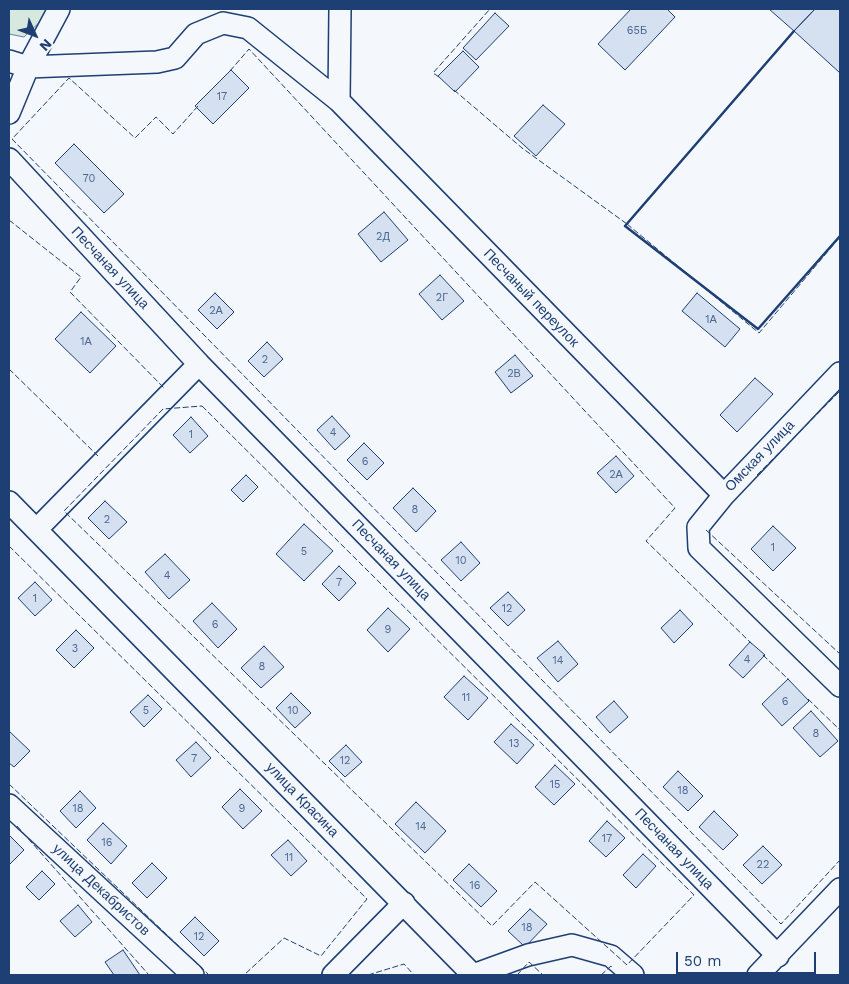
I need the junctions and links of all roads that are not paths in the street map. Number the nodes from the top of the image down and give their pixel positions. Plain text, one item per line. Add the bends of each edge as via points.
1 (59, 9) edge
2 (340, 9) edge
3 (18, 64) edge
4 (339, 101) junction
5 (9, 113) edge
6 (9, 159) edge
7 (199, 364) junction
8 (840, 373) edge
9 (724, 495) junction
10 (9, 502) edge
11 (37, 529) junction
12 (840, 686) edge
13 (9, 805) edge
14 (840, 889) edge
15 (404, 903) junction
16 (778, 956) junction
17 (193, 975) edge
18 (333, 975) edge
19 (473, 975) edge
20 (633, 975) edge
21 (758, 975) edge

1 - 3 street
2 - 4 street
3 - 4 street, Песчаный переулок via 157,62 175,58 196,34 223,23 248,28
3 - 5 street
4 - 9 street, Песчаный переулок
6 - 7 street, Песчаная улица
7 - 11 street
7 - 16 street, Песчаная улица
8 - 9 street, Омская улица
9 - 12 street, Омская улица via 698,527 699,548
10 - 11 street, улица Красина
11 - 15 street, улица Красина
13 - 17 street, улица Декабристов
14 - 16 street
15 - 18 street
15 - 19 street, улица Красина
16 - 21 street
19 - 20 street, улица Красина via 528,955 572,945 611,956

